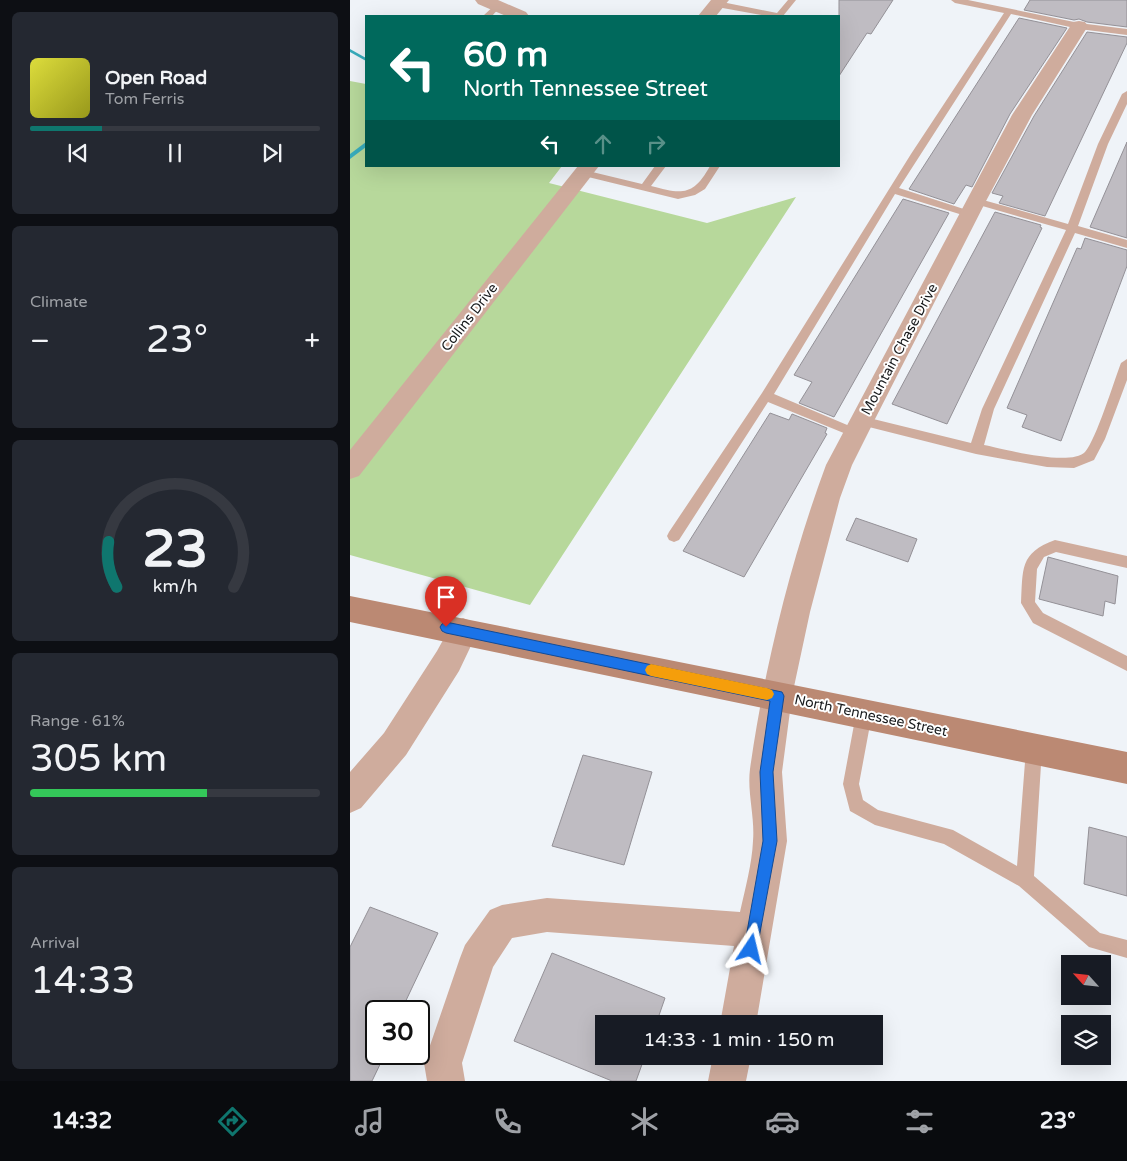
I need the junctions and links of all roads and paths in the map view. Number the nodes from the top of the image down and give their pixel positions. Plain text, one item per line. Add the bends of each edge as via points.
1 (792, 0) edge
2 (954, 0) edge
3 (489, 7) edge
4 (715, 7) edge
5 (1009, 12) junction
6 (517, 15) edge
7 (764, 15) edge
8 (780, 15) edge
9 (1079, 26) junction
10 (1127, 32) edge
11 (1127, 94) edge
12 (660, 167) edge
13 (714, 167) edge
14 (586, 169) edge
15 (644, 188) junction
16 (893, 190) junction
17 (973, 208) junction
18 (1072, 228) junction
19 (1127, 244) edge
20 (1127, 363) edge
21 (766, 396) junction
22 (858, 427) junction
23 (976, 449) junction
24 (350, 468) edge
25 (674, 536) dead end
26 (1127, 562) edge
27 (350, 609) edge
28 (463, 631) junction
29 (1127, 664) edge
30 (777, 696) junction
31 (864, 714) junction
32 (1034, 749) junction
33 (1127, 768) edge
34 (350, 797) edge
35 (1025, 880) junction
36 (754, 930) junction
37 (1127, 949) edge
38 (740, 1015) edge
39 (730, 1065) edge
40 (446, 1081) edge
41 (727, 1081) edge

1 - 8 lane
2 - 5 lane
3 - 6 street
4 - 7 lane
5 - 9 lane
5 - 16 lane
9 - 10 lane
9 - 17 street, Mountain Chase Drive via 1022,115
11 - 18 lane via 1100,152
12 - 15 lane
13 - 15 lane via 702,187 691,193 678,196
14 - 15 lane
14 - 24 street, Collins Drive
16 - 17 lane
16 - 21 lane
17 - 18 lane
17 - 22 street, Mountain Chase Drive
18 - 19 lane
18 - 23 lane via 988,409
20 - 23 lane via 1099,439 1089,456 1074,463 1047,462
21 - 22 lane
21 - 25 lane
22 - 23 lane
22 - 30 street, Mountain Chase Drive via 827,498
26 - 29 lane via 1055,546 1039,553 1030,568 1028,603 1038,618
27 - 28 main road, North Tennessee Street
28 - 30 main road, North Tennessee Street
28 - 34 street via 448,661 395,744
30 - 31 main road, North Tennessee Street
30 - 36 street, Mountain Chase Drive via 766,772 770,841
31 - 32 main road, North Tennessee Street
31 - 35 lane via 851,784 856,805 875,817 947,836
32 - 33 main road, North Tennessee Street
32 - 35 lane
35 - 37 lane via 1095,941
36 - 38 street, Mountain Chase Drive
36 - 40 street via 547,915 502,922 478,958 443,1063
39 - 41 street

